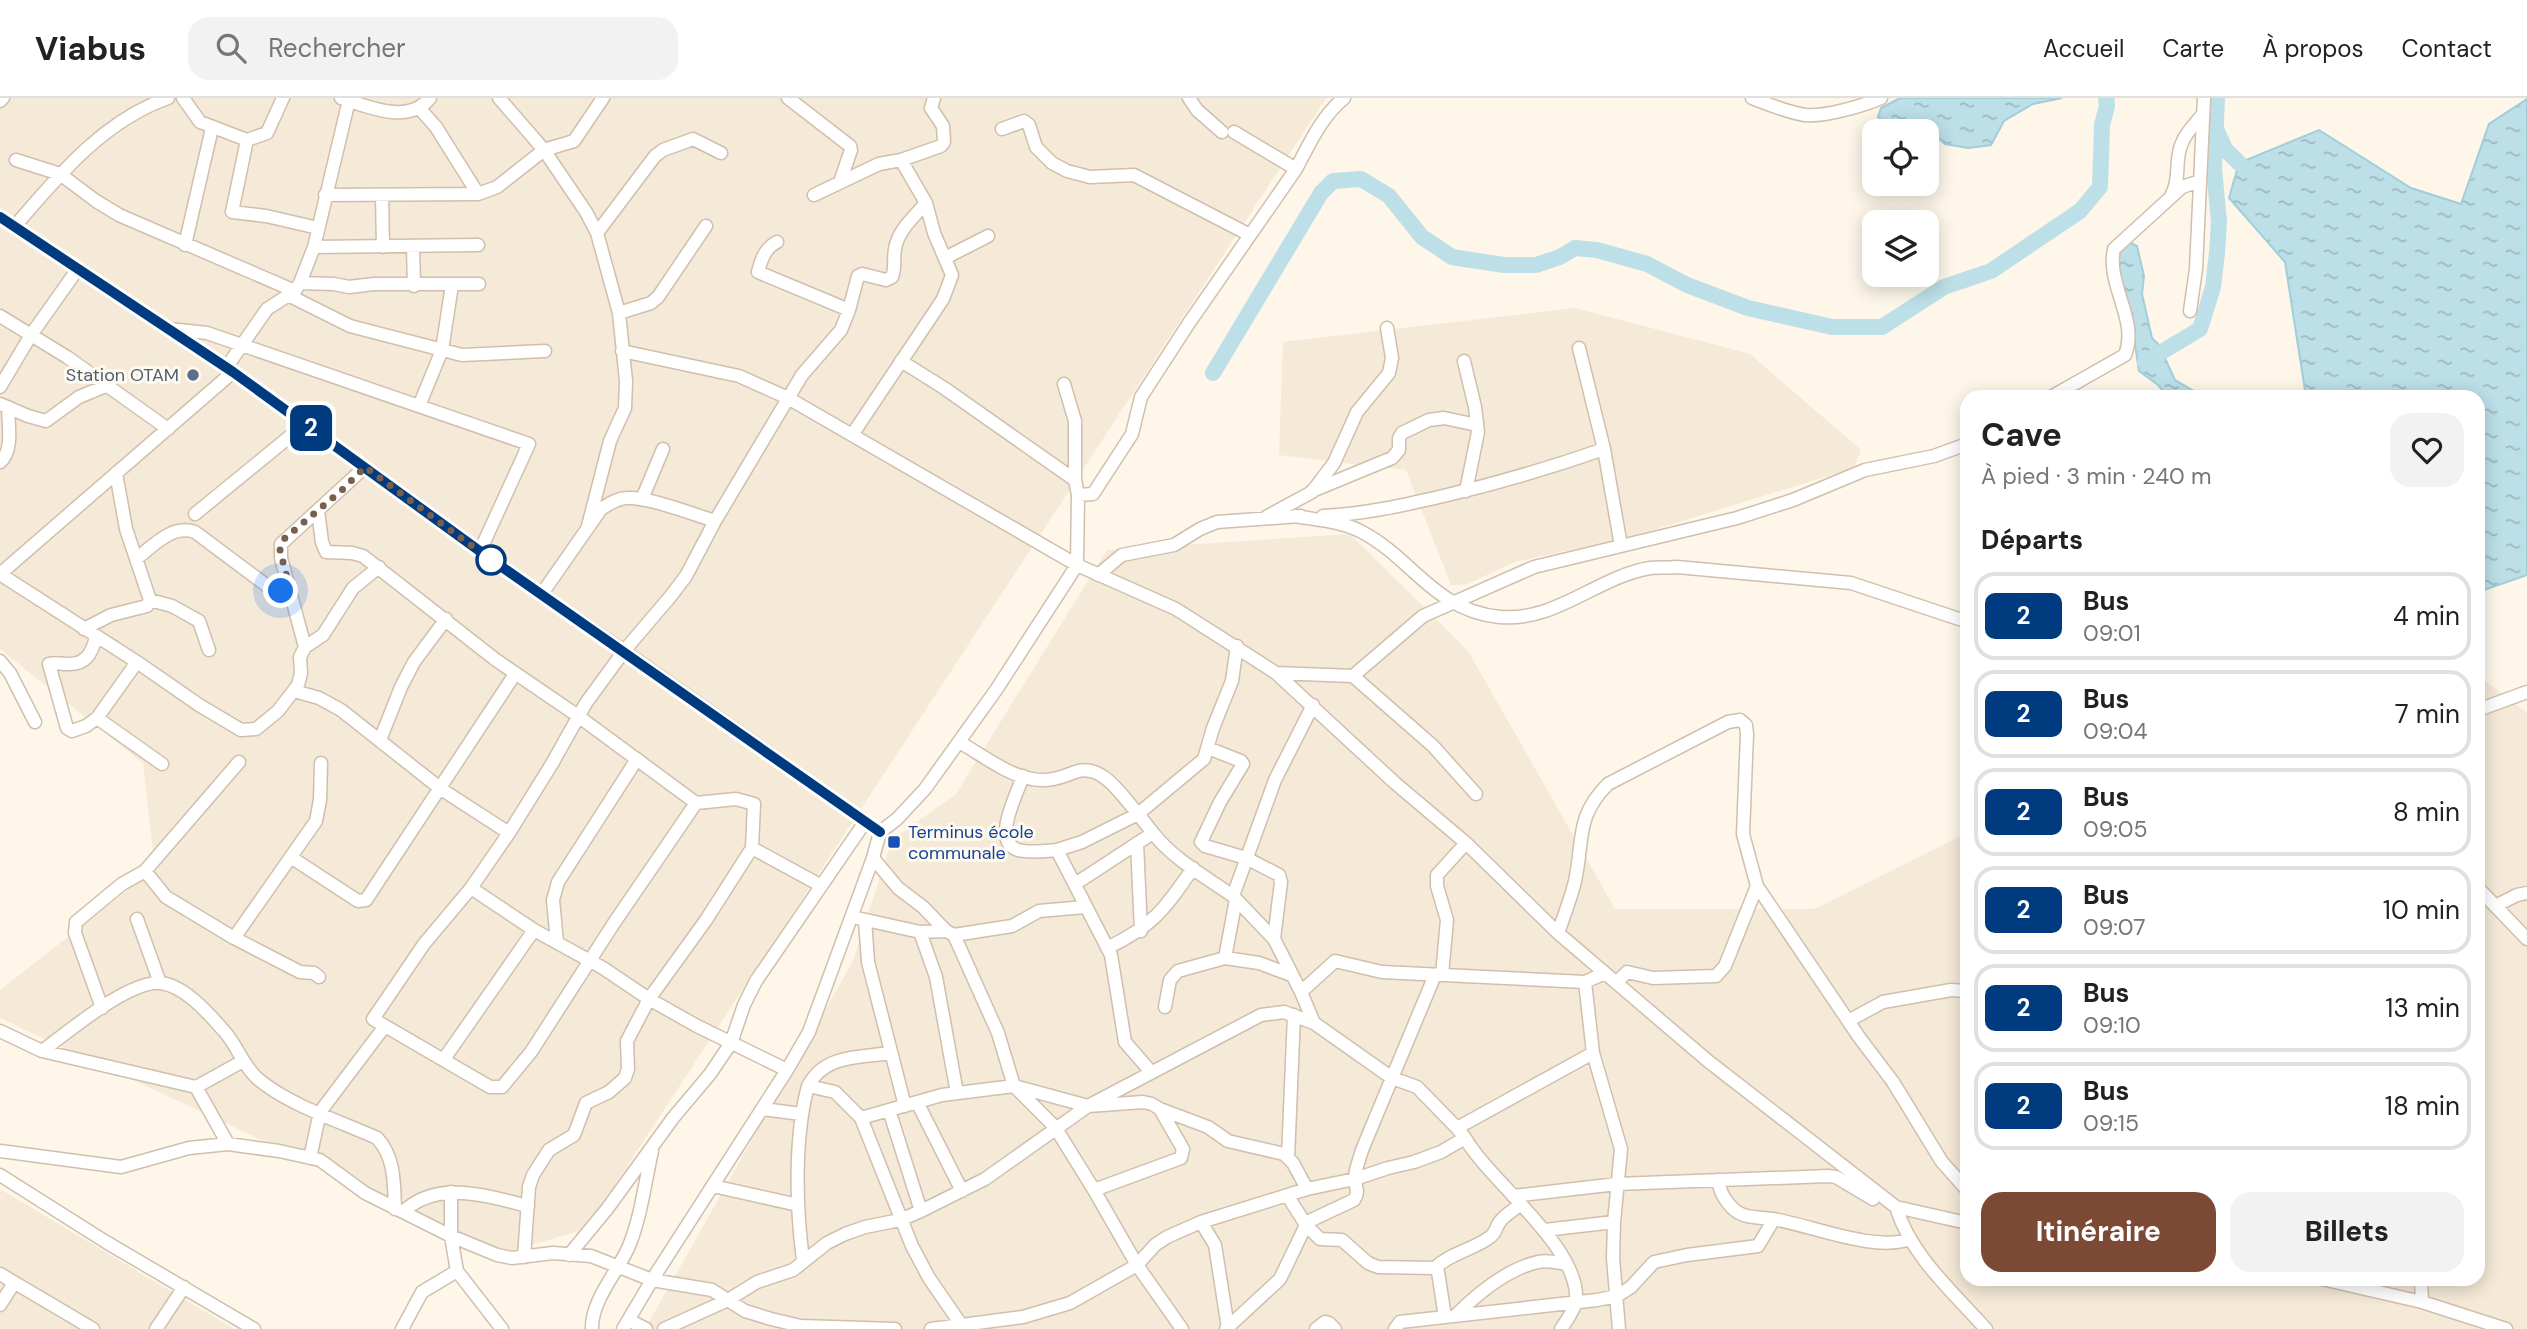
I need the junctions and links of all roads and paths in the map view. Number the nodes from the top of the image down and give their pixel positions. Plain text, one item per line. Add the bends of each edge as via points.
1 (169, 98) edge
2 (183, 98) edge
3 (283, 98) edge
4 (430, 98) edge
5 (603, 98) edge
6 (788, 98) edge
7 (934, 98) edge
8 (1189, 98) edge
9 (1344, 98) edge
10 (1752, 98) edge
11 (1881, 98) edge
12 (2204, 98) edge
13 (345, 99) edge
14 (504, 100) edge
15 (420, 109) junction
16 (2203, 114) junction
17 (212, 128) junction
18 (1002, 128) dead end
19 (247, 140) junction
20 (544, 150) junction
21 (721, 153) dead end
22 (16, 160) dead end
23 (901, 160) junction
24 (1296, 169) junction
25 (60, 174) junction
26 (2200, 181) junction
27 (839, 183) junction
28 (478, 194) junction
29 (325, 195) junction
30 (382, 195) junction
31 (814, 195) dead end
32 (2172, 195) junction
33 (926, 203) junction
34 (0, 217) edge
35 (15, 226) junction
36 (706, 226) dead end
37 (318, 228) junction
38 (597, 233) junction
39 (1250, 235) junction
40 (988, 236) dead end
41 (777, 242) dead end
42 (185, 245) junction
43 (478, 245) dead end
44 (314, 247) junction
45 (383, 247) junction
46 (413, 247) junction
47 (945, 258) junction
48 (77, 270) junction
49 (479, 284) dead end
50 (452, 285) junction
51 (414, 286) junction
52 (295, 290) junction
53 (849, 310) junction
54 (2190, 311) dead end
55 (619, 313) junction
56 (0, 316) edge
57 (1387, 328) dead end
58 (167, 329) junction
59 (31, 335) junction
60 (240, 346) junction
61 (1579, 348) dead end
62 (442, 350) junction
63 (545, 351) dead end
64 (622, 351) junction
65 (901, 361) junction
66 (1464, 361) dead end
67 (229, 370) junction
68 (1064, 384) dead end
69 (108, 385) junction
70 (0, 387) edge
71 (2063, 390) edge
72 (788, 398) junction
73 (4, 406) edge
74 (419, 406) junction
75 (305, 424) junction
76 (1477, 425) junction
77 (168, 429) junction
78 (852, 435) junction
79 (1960, 447) edge
80 (663, 449) dead end
81 (1604, 449) junction
82 (0, 462) edge
83 (365, 467) junction
84 (116, 473) junction
85 (1076, 480) junction
86 (1466, 491) junction
87 (1312, 492) junction
88 (1078, 495) junction
89 (642, 499) junction
90 (318, 511) junction
91 (195, 514) dead end
92 (1295, 516) junction
93 (1263, 519) junction
94 (715, 521) junction
95 (588, 526) junction
96 (1620, 546) junction
97 (480, 551) junction
98 (136, 558) junction
99 (1077, 565) junction
100 (379, 567) junction
101 (0, 574) edge
102 (1098, 575) junction
103 (290, 590) junction
104 (541, 595) junction
105 (150, 600) junction
106 (1451, 603) junction
107 (446, 619) junction
108 (1960, 619) edge
109 (84, 629) junction
110 (96, 638) junction
111 (1237, 646) junction
112 (305, 647) junction
113 (209, 650) dead end
114 (624, 651) junction
115 (0, 661) edge
116 (137, 662) junction
117 (1276, 673) junction
118 (515, 674) junction
119 (1353, 676) junction
120 (14, 681) junction
121 (0, 685) edge
122 (294, 691) junction
123 (2527, 692) edge
124 (1313, 705) junction
125 (2485, 707) edge
126 (578, 716) junction
127 (97, 718) junction
128 (35, 722) dead end
129 (380, 740) junction
130 (959, 741) junction
131 (1208, 748) junction
132 (637, 759) junction
133 (239, 762) dead end
134 (321, 763) dead end
135 (162, 764) dead end
136 (1023, 776) junction
137 (441, 789) junction
138 (1476, 794) dead end
139 (696, 803) junction
140 (1138, 814) junction
141 (865, 822) junction
142 (880, 832) junction
143 (509, 833) junction
144 (1153, 833) junction
145 (1137, 843) junction
146 (1466, 843) junction
147 (752, 848) junction
148 (1057, 850) junction
149 (292, 858) junction
150 (873, 858) junction
151 (1246, 858) junction
152 (1194, 868) junction
153 (145, 871) junction
154 (1075, 884) junction
155 (820, 885) junction
156 (1757, 886) junction
157 (471, 888) junction
158 (2527, 893) edge
159 (2485, 895) edge
160 (1235, 897) junction
161 (2495, 906) junction
162 (1085, 907) junction
163 (850, 916) junction
164 (136, 919) dead end
165 (865, 920) junction
166 (534, 930) junction
167 (1141, 931) junction
168 (920, 932) junction
169 (950, 933) junction
170 (1558, 933) junction
171 (234, 938) junction
172 (1274, 939) junction
173 (2527, 939) edge
174 (557, 942) junction
175 (1107, 948) junction
176 (1225, 958) junction
177 (590, 961) junction
178 (1605, 973) junction
179 (1291, 975) junction
180 (1438, 975) junction
181 (319, 977) dead end
182 (1585, 982) junction
183 (1617, 982) junction
184 (160, 983) junction
185 (1960, 991) edge
186 (1301, 992) junction
187 (649, 999) junction
188 (1165, 1007) dead end
189 (102, 1008) junction
190 (1294, 1015) junction
191 (1848, 1021) junction
192 (1314, 1023) junction
193 (385, 1026) junction
194 (0, 1031) edge
195 (731, 1043) junction
196 (42, 1051) junction
197 (890, 1053) junction
198 (1593, 1053) junction
199 (444, 1059) junction
200 (243, 1061) junction
201 (787, 1070) junction
202 (1151, 1072) junction
203 (1392, 1078) junction
204 (808, 1086) junction
205 (1014, 1086) junction
206 (195, 1087) junction
207 (957, 1093) junction
208 (911, 1104) junction
209 (1088, 1106) junction
210 (763, 1109) junction
211 (1160, 1109) junction
212 (888, 1110) junction
213 (320, 1112) junction
214 (801, 1114) junction
215 (861, 1118) junction
216 (1055, 1127) junction
217 (1461, 1133) junction
218 (228, 1144) junction
219 (654, 1144) junction
220 (0, 1152) edge
221 (310, 1158) junction
222 (1288, 1158) junction
223 (0, 1175) edge
224 (1355, 1179) junction
225 (1719, 1180) junction
226 (1960, 1182) edge
227 (1617, 1184) junction
228 (713, 1186) junction
229 (1307, 1189) junction
230 (1094, 1190) junction
231 (962, 1191) junction
232 (451, 1192) junction
233 (1287, 1195) junction
234 (1517, 1200) junction
235 (798, 1205) junction
236 (1893, 1205) junction
237 (528, 1206) junction
238 (399, 1210) junction
239 (921, 1211) junction
240 (1774, 1219) junction
241 (900, 1220) junction
242 (1960, 1221) edge
243 (1201, 1222) junction
244 (1614, 1222) junction
245 (1305, 1224) junction
246 (1545, 1230) junction
247 (451, 1236) junction
248 (1910, 1239) junction
249 (569, 1255) junction
250 (524, 1257) junction
251 (803, 1260) junction
252 (1566, 1264) junction
253 (1137, 1265) junction
254 (616, 1266) junction
255 (1435, 1268) junction
256 (457, 1271) junction
257 (0, 1274) edge
258 (652, 1280) junction
259 (14, 1283) junction
260 (2354, 1286) edge
261 (2421, 1286) edge
262 (184, 1287) junction
263 (1617, 1296) junction
264 (728, 1300) junction
265 (2422, 1301) junction
266 (1576, 1303) junction
267 (0, 1305) edge
268 (1450, 1316) junction
269 (626, 1324) edge
270 (801, 1327) edge
271 (963, 1327) edge
272 (1227, 1328) edge
273 (93, 1329) edge
274 (156, 1329) edge
275 (254, 1329) edge
276 (402, 1329) edge
277 (502, 1329) edge
278 (592, 1329) edge
279 (646, 1329) edge
280 (664, 1329) edge
281 (895, 1329) edge
282 (931, 1329) edge
283 (1182, 1329) edge
284 (1316, 1329) edge
285 (1335, 1329) edge
286 (1395, 1329) edge
287 (1561, 1329) edge
288 (1619, 1329) edge
289 (1986, 1329) edge
290 (2506, 1329) edge

1 - 25 street via 134,112
2 - 17 street via 200,122
3 - 19 street via 267,133
4 - 15 street
5 - 20 street via 574,141
6 - 27 street via 850,146
7 - 23 street via 931,108 943,126 944,142
8 - 24 street via 1228,132
9 - 24 street via 1318,127
10 - 11 street via 1809,116
12 - 16 street
13 - 15 street via 395,112
13 - 29 street
14 - 20 street
15 - 28 street
16 - 26 street
16 - 32 street via 2182,142
17 - 19 street
17 - 42 street
18 - 39 street via 1024,121 1035,147 1066,171 1090,177 1135,175
19 - 37 street via 232,212
20 - 28 street via 497,187
20 - 38 street
21 - 38 street via 693,139 663,150
22 - 25 street
23 - 27 street via 878,164
23 - 33 street
24 - 39 street
25 - 35 street
25 - 42 street via 107,209
26 - 32 street
26 - 54 street
27 - 31 street
28 - 30 street
29 - 30 street
29 - 37 street
30 - 45 street
32 - 71 street via 2114,249 2113,274 2129,331 2125,355
33 - 47 street
33 - 53 street via 900,234 892,277 858,276
34 - 35 street
35 - 48 street
36 - 55 street via 658,298
37 - 44 street
38 - 55 street
39 - 88 street via 1141,397 1132,434 1094,494
40 - 47 street
41 - 53 street via 761,259 758,272
42 - 52 street
43 - 46 street
44 - 45 street
44 - 52 street
45 - 46 street
46 - 51 street
47 - 65 street via 951,275 949,286
48 - 58 street
48 - 59 street
49 - 50 street
50 - 51 street
50 - 62 street
51 - 52 street via 334,284
52 - 60 street via 267,309
52 - 62 street via 350,326
53 - 72 street via 838,335
55 - 64 street
56 - 59 street
57 - 87 street via 1392,358 1389,373 1357,412 1334,463
58 - 60 street via 208,333
58 - 67 street
59 - 69 street
59 - 70 street
60 - 67 street
60 - 74 street
61 - 81 street
62 - 63 street via 462,355
62 - 74 street
64 - 72 street via 739,376
64 - 95 street via 625,408 610,441
65 - 78 street
65 - 85 street
66 - 76 street
67 - 75 street
67 - 77 street
68 - 85 street via 1075,421
69 - 73 street via 79,397 46,421
69 - 77 street
72 - 78 street
72 - 94 street
73 - 82 street via 8,450
74 - 97 street via 529,444
75 - 83 street
75 - 91 street
76 - 86 street
76 - 87 street via 1444,418 1429,420 1402,433 1399,450 1392,458
77 - 84 street
78 - 99 street
79 - 96 street via 1865,470 1762,511
80 - 89 street
81 - 86 street
81 - 96 street
83 - 90 street
83 - 97 street
84 - 98 street
84 - 101 street
85 - 88 street
86 - 92 street via 1379,511
87 - 93 street
88 - 99 street
89 - 94 street
89 - 95 street via 614,501
90 - 100 street via 326,552 358,554
90 - 103 street via 281,544
92 - 93 street
92 - 106 street via 1360,531
93 - 102 street via 1209,525 1174,545 1122,555
94 - 114 street via 678,587
95 - 104 street
96 - 106 street via 1534,567
97 - 104 street
98 - 103 street via 169,534 188,530 270,588
98 - 105 street
99 - 102 street
99 - 130 street
100 - 107 street
100 - 112 street via 353,588 323,635
101 - 109 street
102 - 111 street via 1176,609
103 - 112 street
104 - 114 street
105 - 109 street via 146,606 110,615
105 - 113 street via 173,606 199,621
106 - 108 street via 1477,614 1539,614 1616,579 1650,568 1677,567 1851,583
106 - 119 street via 1423,616
107 - 118 street
107 - 129 street via 414,662
109 - 110 street
110 - 116 street
110 - 127 street via 84,661 49,666 69,730
111 - 117 street
111 - 131 street via 1232,681
112 - 122 street
114 - 126 street
114 - 141 street
115 - 120 street
116 - 122 street via 242,730 269,721
116 - 127 street
117 - 119 street
117 - 124 street
118 - 126 street
118 - 137 street
119 - 138 street via 1433,746
120 - 121 street
120 - 128 street
122 - 129 street via 332,704
123 - 125 street
124 - 146 street
124 - 151 street via 1275,780
126 - 132 street
126 - 143 street
127 - 135 street
129 - 137 street
130 - 136 street
130 - 142 street via 920,796
131 - 140 street via 1199,765
131 - 151 street via 1243,764 1201,842
132 - 139 street
132 - 174 street via 558,882 553,900
133 - 153 street
134 - 149 street via 316,821
136 - 140 street via 1058,779 1077,771 1094,771
136 - 148 street via 1006,825 1007,842 1023,851
137 - 143 street
137 - 149 street via 366,900 358,901
139 - 147 street via 736,799 754,804
139 - 177 street
140 - 144 street
140 - 148 street
141 - 142 street
141 - 155 street
142 - 150 street
143 - 157 street
144 - 145 street
144 - 152 street
145 - 154 street
145 - 167 street
146 - 170 street
146 - 180 street via 1437,874 1447,920
147 - 155 street
147 - 187 street
148 - 154 street
149 - 171 street
150 - 163 street
150 - 169 street via 898,888
151 - 160 street
151 - 172 street via 1280,877
152 - 160 street
152 - 167 street via 1167,906
153 - 171 street via 166,897
153 - 189 street via 76,922 75,933
154 - 162 street
155 - 195 street via 752,988
156 - 170 street via 1743,834 1746,725 1734,720 1608,784 1594,799 1581,833 1575,881
156 - 183 street via 1725,966 1716,976 1653,978 1627,972
156 - 191 street
157 - 166 street
157 - 193 street via 424,944 373,1019
158 - 161 street
159 - 161 street
160 - 172 street
160 - 176 street
161 - 173 street
162 - 169 street via 1039,911 1012,926
162 - 175 street
163 - 165 street
163 - 201 street via 809,1031
164 - 184 street
165 - 168 street
165 - 197 street via 867,962
166 - 174 street
166 - 199 street
167 - 175 street
168 - 169 street
168 - 207 street via 936,977
169 - 205 street via 998,1033
170 - 178 street
171 - 181 street
172 - 179 street
174 - 177 street
175 - 202 street via 1125,1042
176 - 179 street via 1259,963
176 - 188 street via 1178,971 1170,980
177 - 187 street
177 - 199 street via 506,1085 490,1087
178 - 182 street
178 - 183 street
179 - 186 street
180 - 182 street
180 - 186 street via 1382,972 1335,961
180 - 203 street
182 - 198 street
183 - 236 street via 1708,1061
184 - 189 street via 134,989
184 - 200 street via 178,989 216,1021
185 - 191 street via 1883,1002
186 - 192 street
187 - 195 street
187 - 237 street via 627,1041 625,1078 586,1103 574,1135 549,1150 533,1175
189 - 196 street
190 - 192 street
190 - 202 street via 1276,1011 1261,1015
190 - 222 street
191 - 226 street
192 - 203 street
193 - 199 street
193 - 213 street
194 - 196 street
195 - 201 street
195 - 219 street
196 - 206 street
197 - 204 street via 834,1062 815,1073
197 - 208 street
198 - 217 street
198 - 227 street via 1621,1149
200 - 206 street
200 - 213 street via 277,1094
201 - 210 street
202 - 209 street
203 - 217 street via 1417,1087
203 - 224 street
204 - 214 street
204 - 215 street via 835,1092
205 - 207 street
205 - 209 street
205 - 216 street
206 - 218 street
207 - 208 street
208 - 212 street
208 - 231 street
209 - 211 street via 1143,1102
209 - 216 street
210 - 214 street
210 - 228 street
211 - 222 street via 1208,1127 1228,1141
211 - 230 street via 1183,1149 1181,1158
212 - 215 street
212 - 239 street
213 - 221 street
213 - 238 street via 377,1138 386,1148
214 - 235 street
215 - 241 street
216 - 230 street
216 - 231 street
217 - 224 street via 1432,1155
217 - 234 street
218 - 220 street via 189,1148 121,1167
218 - 221 street
219 - 249 street
219 - 254 street via 630,1244
221 - 238 street
222 - 229 street
223 - 262 street
224 - 229 street
224 - 245 street via 1358,1191 1354,1200
225 - 227 street
225 - 236 street via 1836,1177
225 - 240 street via 1729,1204 1740,1214
227 - 234 street
227 - 244 street
228 - 235 street
228 - 258 street
229 - 233 street
230 - 253 street
231 - 239 street
232 - 237 street
232 - 238 street
232 - 247 street
233 - 243 street
233 - 245 street
234 - 246 street
234 - 255 street via 1488,1239
235 - 251 street
236 - 242 street
236 - 248 street
237 - 250 street
238 - 247 street
239 - 241 street
240 - 248 street via 1888,1244
240 - 263 street via 1758,1246 1654,1262
241 - 251 street via 845,1234
241 - 271 street via 929,1278
243 - 253 street via 1155,1245
243 - 272 street via 1215,1245
244 - 246 street
244 - 263 street
245 - 255 street via 1320,1239 1342,1240 1372,1266
245 - 272 street via 1280,1279
246 - 252 street
247 - 250 street via 497,1255
247 - 256 street
248 - 289 street
249 - 250 street
249 - 254 street via 591,1256
251 - 264 street via 793,1270 757,1282
252 - 266 street via 1575,1283
252 - 268 street via 1539,1261 1517,1269
253 - 271 street via 1070,1303
253 - 283 street
254 - 258 street
254 - 278 street via 593,1315
255 - 268 street
256 - 276 street via 422,1292
256 - 277 street
257 - 259 street
258 - 264 street via 699,1286
258 - 269 street
259 - 267 street
259 - 273 street
260 - 265 street
261 - 265 street
262 - 274 street
262 - 275 street
263 - 266 street
263 - 288 street
264 - 270 street via 745,1311
264 - 280 street
265 - 290 street
266 - 268 street
266 - 287 street
268 - 286 street via 1400,1322
269 - 279 street
270 - 281 street
271 - 282 street
284 - 285 street via 1325,1322

